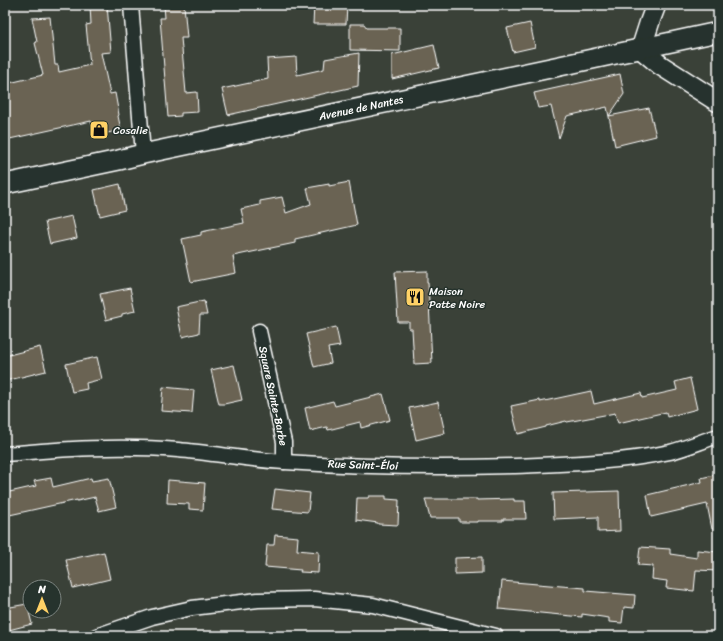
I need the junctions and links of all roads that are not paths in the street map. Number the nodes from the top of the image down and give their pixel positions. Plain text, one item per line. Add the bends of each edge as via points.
1 (131, 5) edge
2 (656, 5) edge
3 (718, 32) edge
4 (641, 49) junction
5 (718, 102) edge
6 (143, 154) junction
7 (5, 184) edge
8 (259, 331) dead end
9 (718, 436) edge
10 (5, 454) edge
11 (284, 462) junction
12 (96, 636) edge
13 (496, 636) edge

1 - 6 street
2 - 4 main road
3 - 4 main road, Avenue de Nantes
4 - 5 main road via 660,65
4 - 6 main road, Avenue de Nantes
6 - 7 main road, Avenue de Nantes
8 - 11 street, Square Sainte-Barbe via 284,442
9 - 11 street, Rue Saint-Éloi via 672,452 578,464 477,467
10 - 11 street, Rue Saint-Éloi via 87,448 138,448
12 - 13 street via 152,617 192,608 258,600 314,598 372,605

